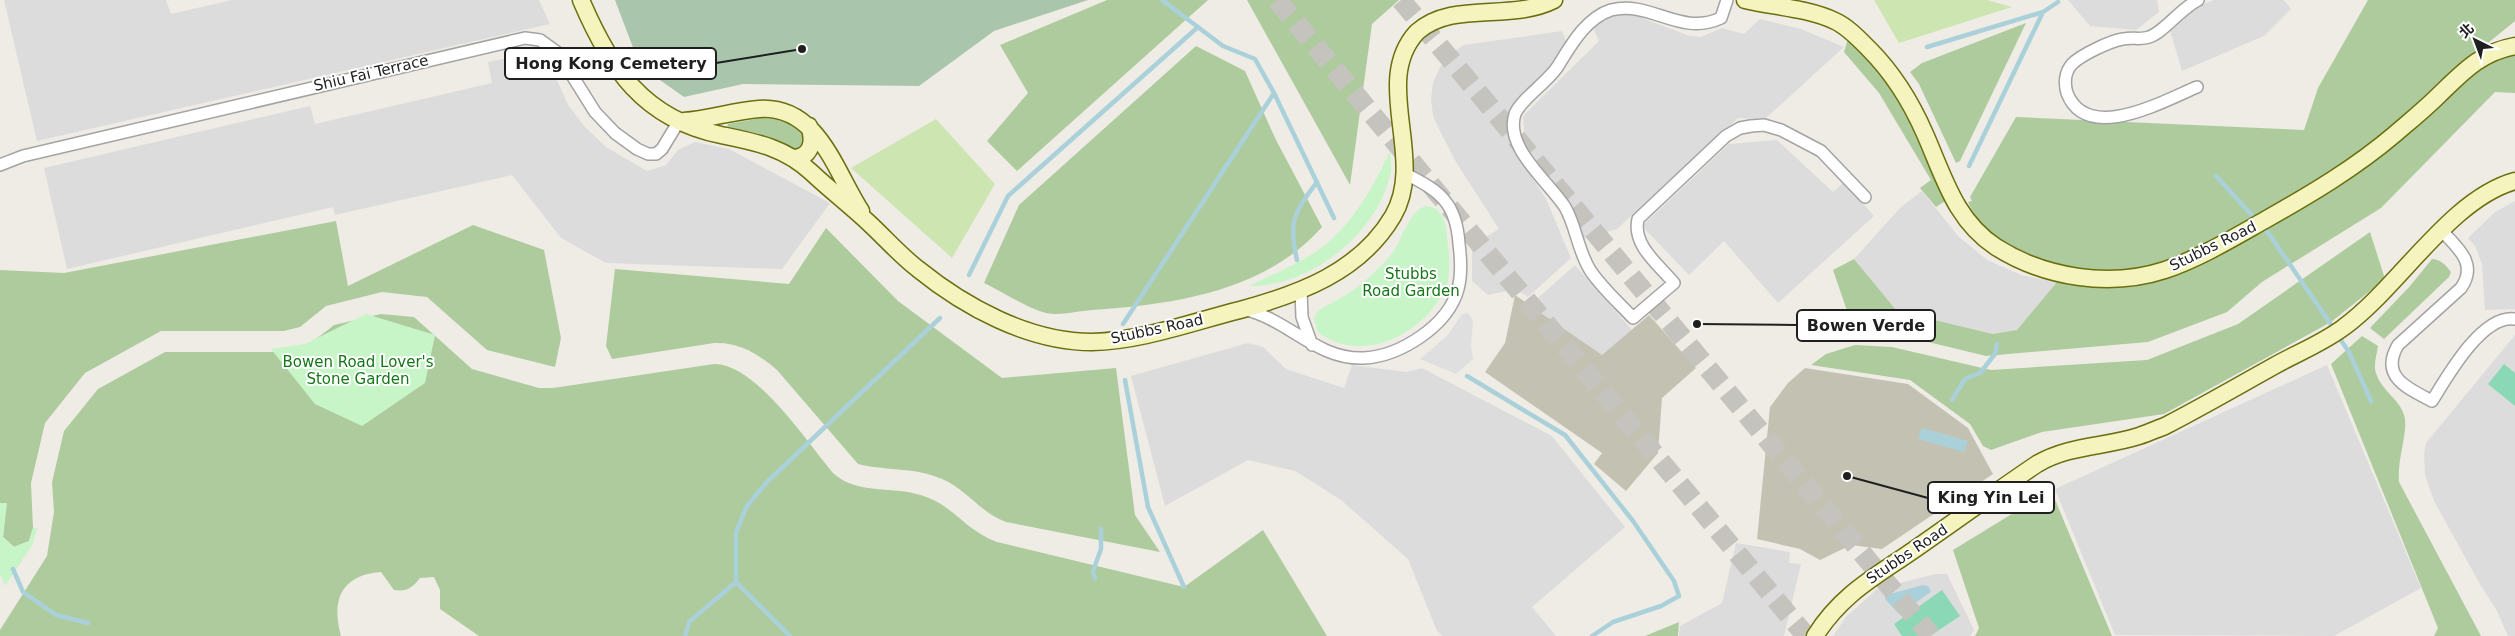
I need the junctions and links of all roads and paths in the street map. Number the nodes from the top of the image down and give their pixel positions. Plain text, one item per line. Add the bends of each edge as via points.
1 (581, 0) edge
2 (1554, 0) edge
3 (1727, 0) edge
4 (1745, 0) edge
5 (2198, 0) edge
6 (2515, 46) edge
7 (2197, 87) dead end
8 (679, 121) junction
9 (808, 124) junction
10 (792, 158) junction
11 (0, 165) edge
12 (1404, 173) junction
13 (2515, 181) edge
14 (1865, 197) dead end
15 (868, 222) junction
16 (2442, 231) junction
17 (1301, 291) junction
18 (1242, 309) junction
19 (2515, 319) edge
20 (1312, 344) junction
21 (1815, 636) edge

1 - 8 main road, Stubbs Road via 601,45 622,77 646,101
2 - 12 main road, Stubbs Road via 1530,8 1460,10 1435,19 1414,35 1402,54 1398,69
3 - 14 street via 1721,18 1700,24 1689,24 1629,7 1611,10 1597,17 1568,47 1558,67 1515,114 1517,146 1565,208 1590,270 1633,318 1674,282 1639,242 1638,219 1726,136 1740,128 1764,125 1814,146
4 - 6 main road, Stubbs Road via 1824,16 1838,22 1862,42 1892,75 1908,101 1948,192 1981,236 2022,261 2050,271 2110,279 2139,276 2177,265 2334,181 2375,150 2478,59
5 - 7 street via 2150,37 2122,39 2080,58 2067,72 2066,85 2078,108 2104,118 2126,116
8 - 9 main road, Stubbs Road via 762,109 787,113
8 - 10 main road, Stubbs Road via 720,135 763,144
8 - 11 street, Shiu Fai Terrace via 656,154 637,149 615,133 595,112 558,53 540,40 525,38 23,156
9 - 10 main road via 812,137 810,149 802,156
9 - 15 main road, Stubbs Road via 821,140
10 - 15 main road, Stubbs Road
12 - 17 main road, Stubbs Road via 1400,200 1383,230 1338,272
12 - 20 street via 1436,192 1454,215 1462,264 1458,290 1450,306 1419,338 1383,355 1364,358 1344,356
13 - 16 main road, Stubbs Road via 2489,192
15 - 18 main road, Stubbs Road via 918,270 961,299 1010,324 1050,336 1092,342 1120,339
16 - 19 street via 2465,257 2468,276 2461,288 2398,345 2394,372 2402,384 2432,401 2487,327 2498,320
16 - 21 main road, Stubbs Road via 2371,305 2336,333 2165,426 2138,436 2049,457 1854,590 1827,617
17 - 18 main road, Stubbs Road
17 - 20 street via 1302,317
18 - 20 street via 1270,318

